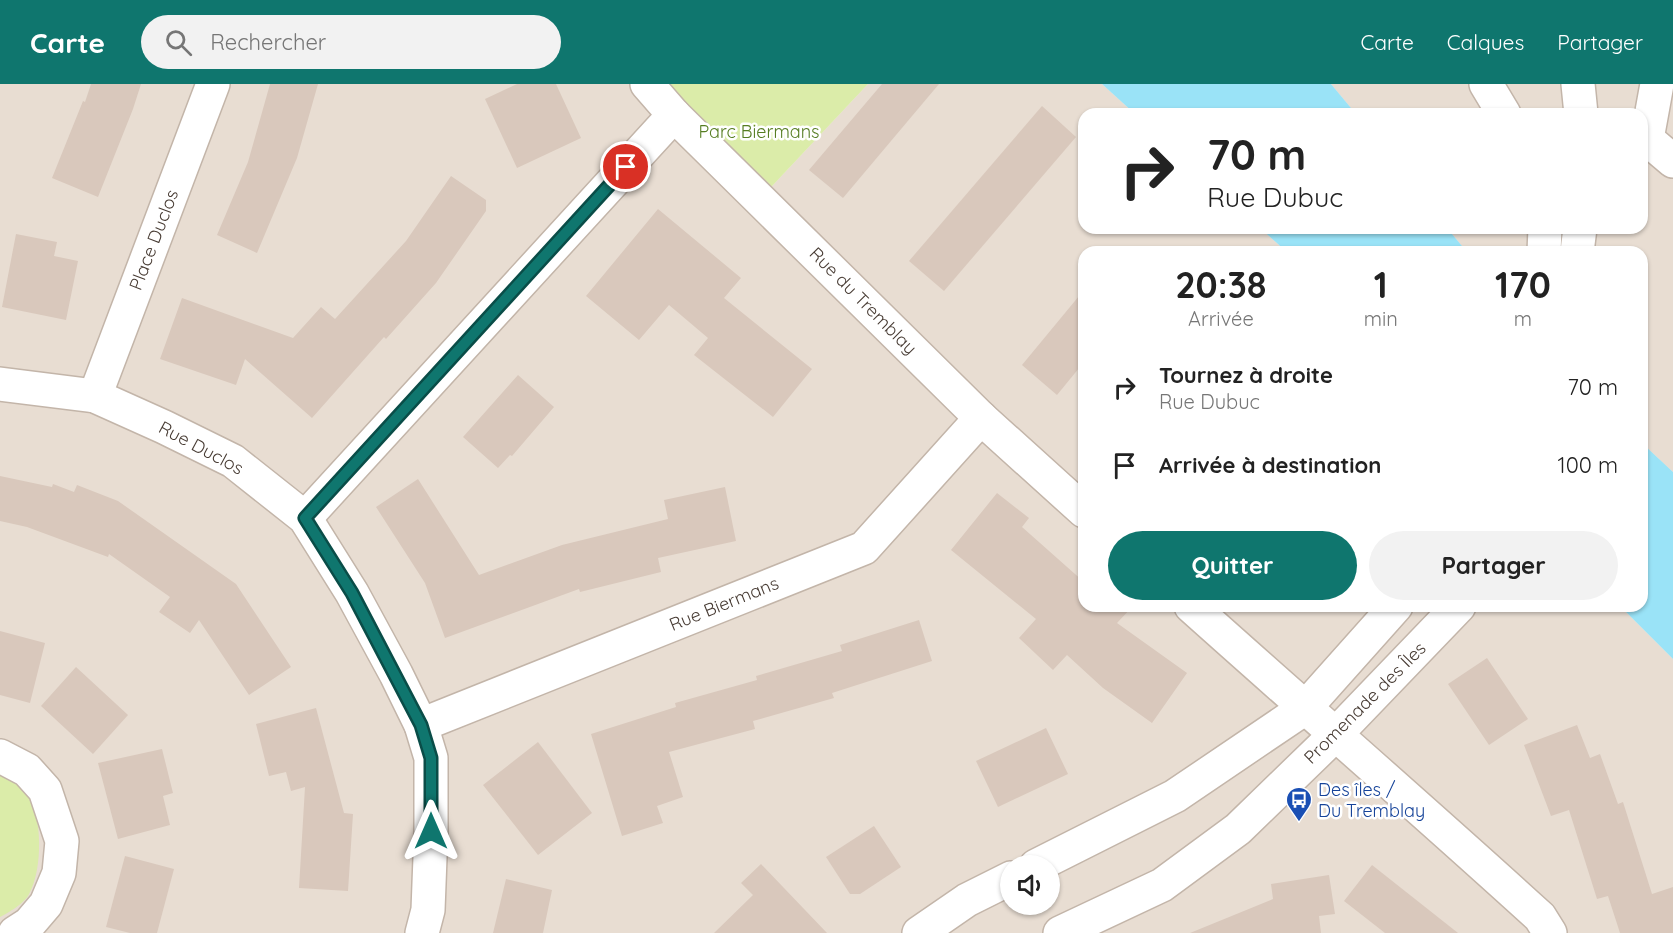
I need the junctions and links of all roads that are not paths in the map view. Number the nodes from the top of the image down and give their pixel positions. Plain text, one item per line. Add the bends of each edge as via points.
1 (213, 84) edge
2 (647, 84) edge
3 (1486, 84) edge
4 (1578, 84) edge
5 (1657, 84) edge
6 (1500, 108) edge
7 (1580, 108) edge
8 (674, 115) junction
9 (1648, 134) edge
10 (1648, 140) edge
11 (1673, 161) edge
12 (0, 384) edge
13 (95, 396) junction
14 (981, 418) junction
15 (1078, 506) edge
16 (305, 518) junction
17 (1198, 612) edge
18 (1391, 612) edge
19 (1453, 612) edge
20 (1305, 708) junction
21 (421, 725) junction
22 (1336, 734) junction
23 (0, 756) edge
24 (1058, 855) edge
25 (1000, 884) edge
26 (15, 933) edge
27 (422, 933) edge
28 (919, 933) edge
29 (1060, 933) edge
30 (1550, 933) edge

1 - 13 street, Place Duclos
2 - 8 street, Rue du Tremblay
3 - 6 street
4 - 7 street
5 - 9 street
8 - 14 street, Rue du Tremblay
8 - 16 street
10 - 11 street
12 - 13 street, Rue Duclos
13 - 16 street, Rue Duclos via 233,461
14 - 15 street, Rue du Tremblay
14 - 21 street, Rue Biermans via 864,548
16 - 21 street, Rue Duclos via 352,593
17 - 20 street
18 - 20 street
19 - 22 street, Promenade des Îles
20 - 22 street
20 - 24 street via 1175,796
21 - 27 street, Rue Duclos via 431,758 428,910
22 - 29 street, Promenade des Îles via 1238,829 1162,885
22 - 30 street via 1540,917
23 - 26 street via 27,770 45,790 62,841 59,873 46,903 29,924
25 - 28 street via 967,900

